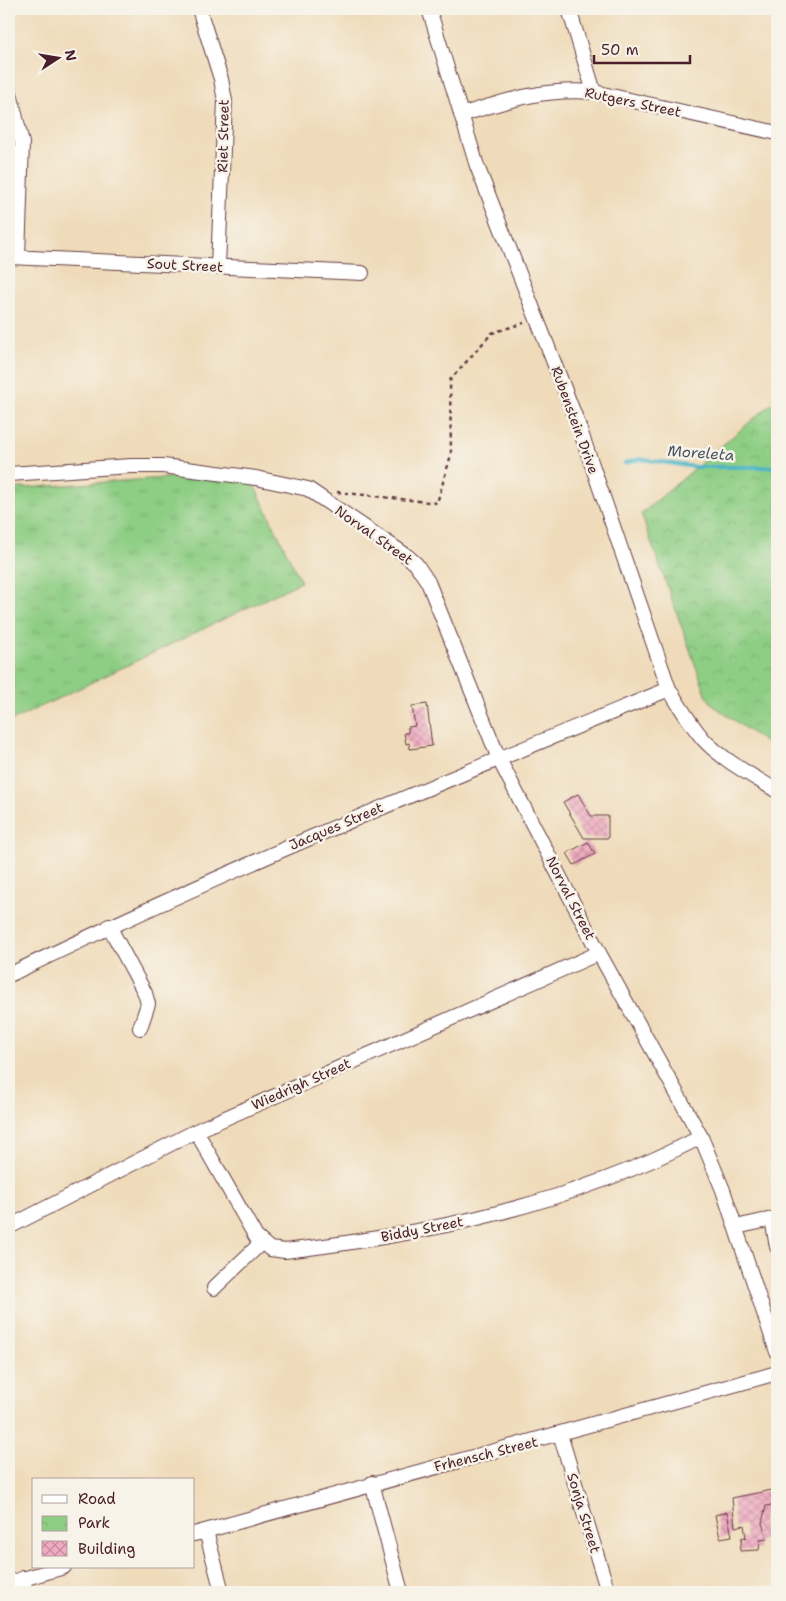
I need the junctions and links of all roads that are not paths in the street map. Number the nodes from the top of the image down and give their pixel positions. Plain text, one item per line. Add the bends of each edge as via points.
1 (199, 9) edge
2 (429, 9) edge
3 (569, 9) edge
4 (9, 89) edge
5 (594, 92) junction
6 (461, 115) junction
7 (777, 133) edge
8 (13, 257) edge
9 (218, 266) junction
10 (362, 273) dead end
11 (9, 474) edge
12 (669, 688) junction
13 (499, 758) junction
14 (777, 791) edge
15 (109, 926) junction
16 (599, 953) junction
17 (9, 975) edge
18 (140, 1028) dead end
19 (196, 1130) junction
20 (701, 1137) junction
21 (775, 1219) edge
22 (9, 1227) edge
23 (736, 1228) junction
24 (261, 1243) junction
25 (777, 1247) edge
26 (214, 1288) dead end
27 (777, 1352) edge
28 (777, 1373) edge
29 (560, 1434) junction
30 (372, 1483) junction
31 (200, 1532) edge
32 (60, 1568) edge
33 (23, 1578) junction
34 (9, 1583) edge
35 (26, 1592) edge
36 (222, 1592) edge
37 (401, 1592) edge
38 (608, 1592) edge

1 - 9 street, Riet Street via 225,101
2 - 6 street, Rubenstein Drive
3 - 5 street
4 - 8 street via 22,143
5 - 6 street, Rutgers Street via 563,90 530,94
5 - 7 street, Rutgers Street
6 - 12 street, Rubenstein Drive via 477,166 578,424
8 - 9 street, Sout Street
9 - 10 street, Sout Street
11 - 13 street, Norval Street via 163,466 256,478 308,490 396,548 422,572
12 - 13 street, Jacques Street
12 - 14 street, Rubenstein Drive via 686,718 706,741
13 - 15 street, Jacques Street
13 - 16 street, Norval Street
15 - 17 street, Jacques Street
15 - 18 street via 145,993 148,1004
16 - 19 street, Wiedrigh Street
16 - 20 street, Norval Street
19 - 22 street, Wiedrigh Street
19 - 24 street
20 - 23 street, Norval Street
20 - 24 street, Biddy Street via 611,1178 476,1219 394,1236 285,1251 270,1249
21 - 23 street
21 - 25 street
23 - 27 street, Norval Street
24 - 26 street
28 - 29 street, Frhensch Street
29 - 30 street, Frhensch Street
29 - 38 street, Sonja Street
30 - 31 street, Frhensch Street
30 - 37 street
31 - 36 street
32 - 33 street
33 - 34 street
33 - 35 street

